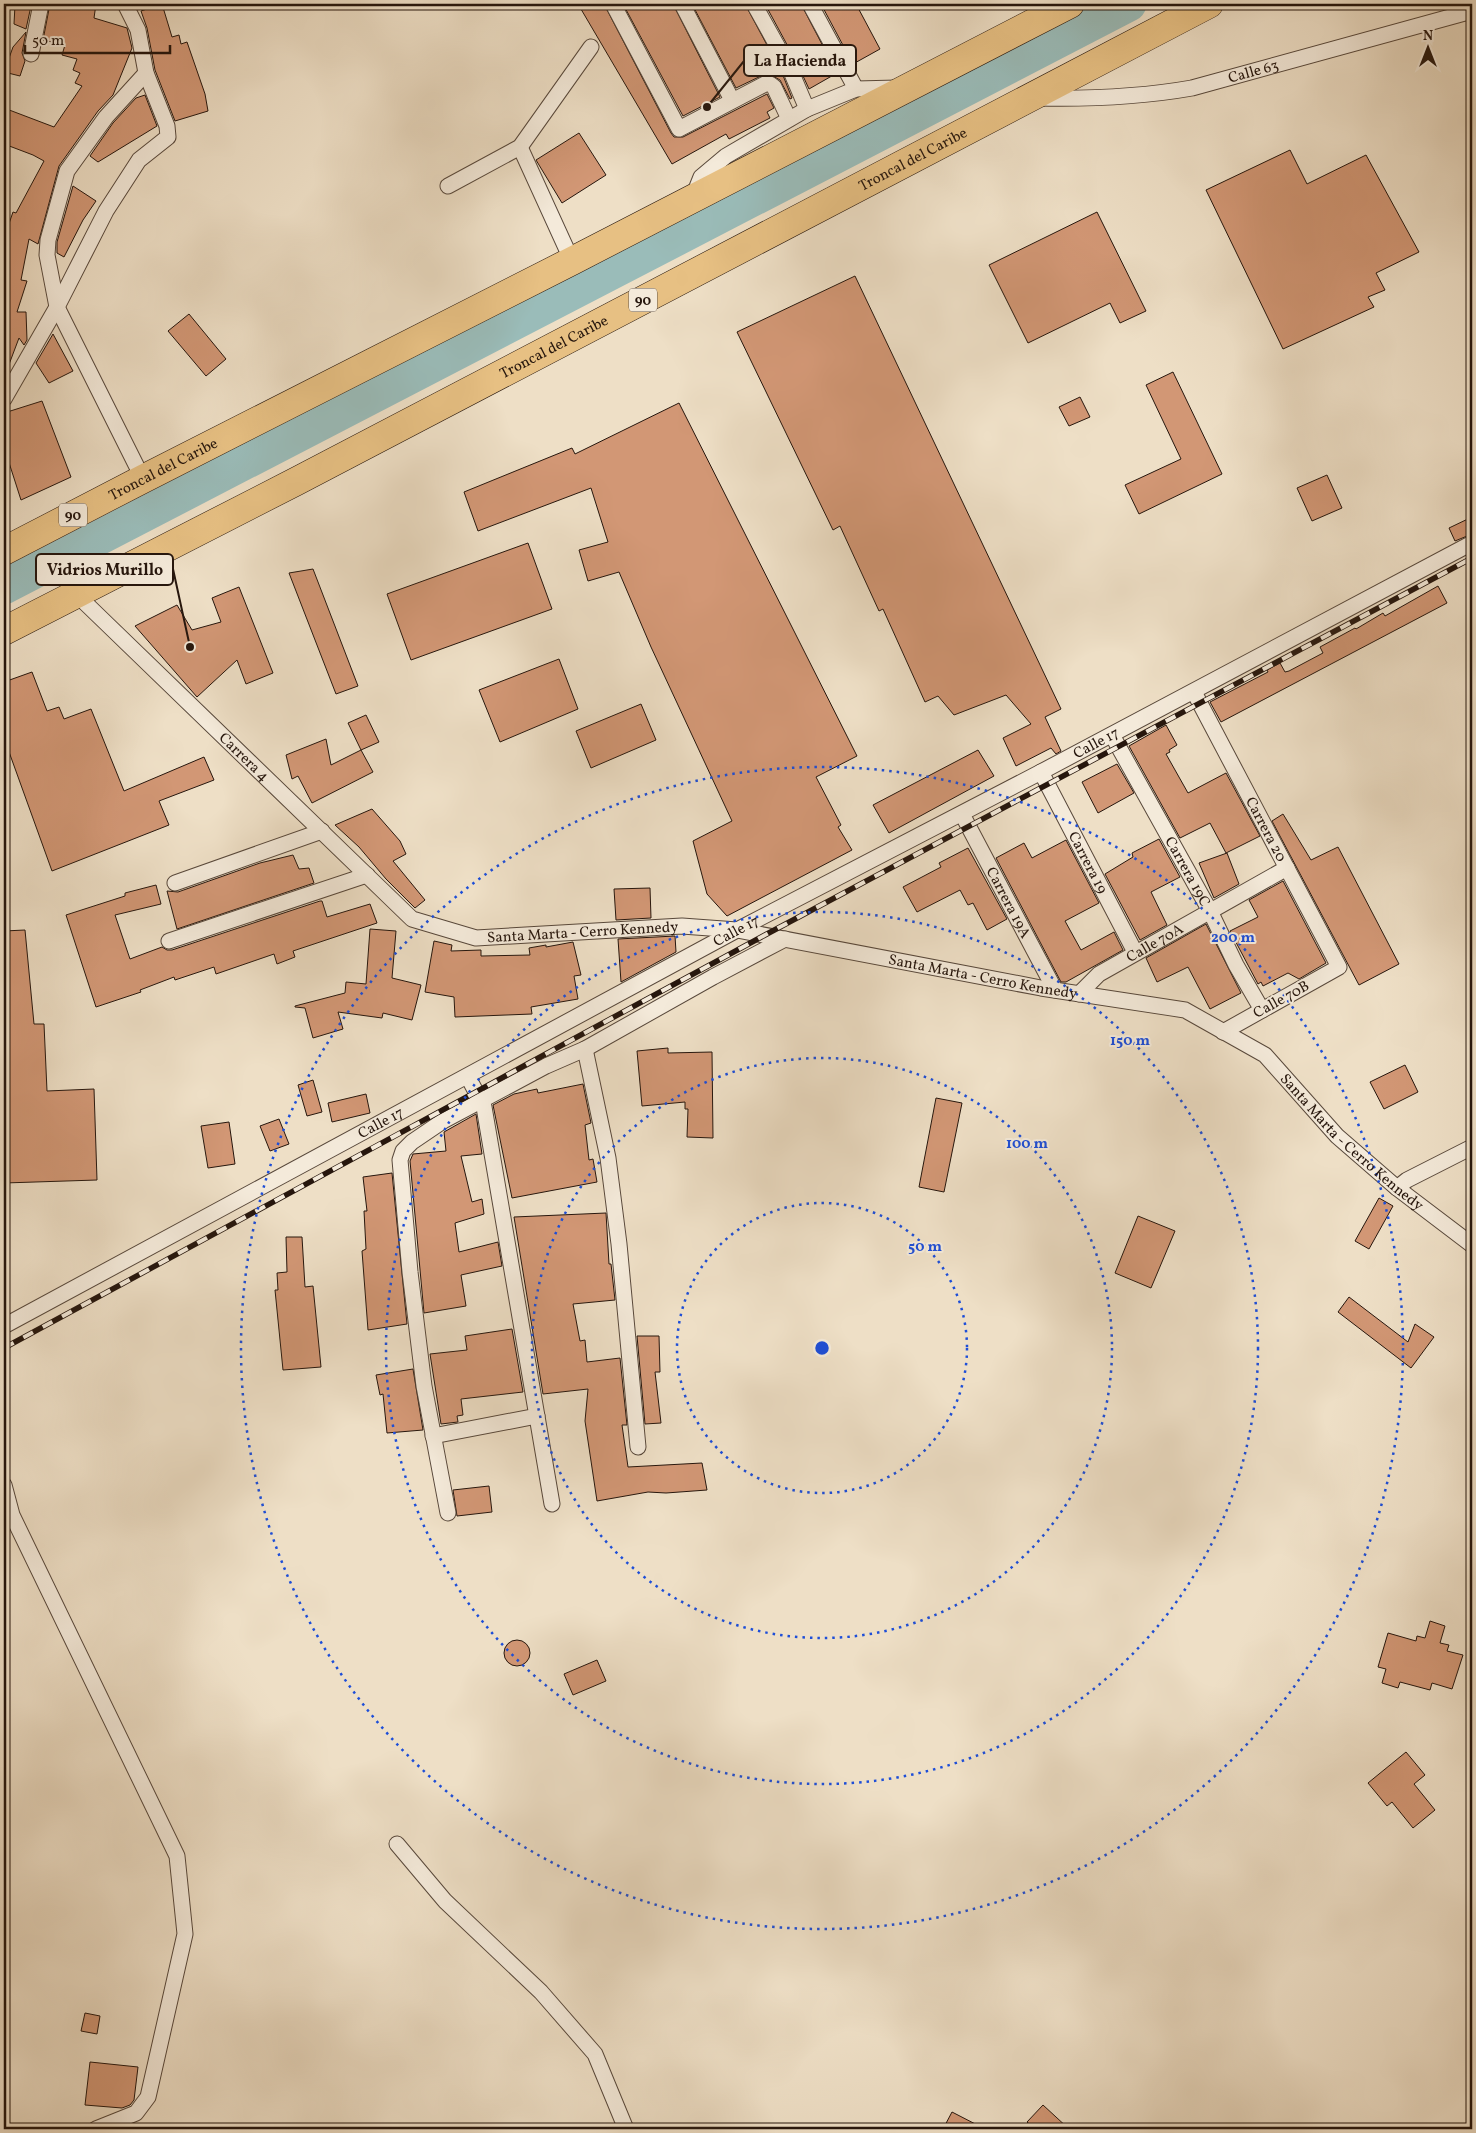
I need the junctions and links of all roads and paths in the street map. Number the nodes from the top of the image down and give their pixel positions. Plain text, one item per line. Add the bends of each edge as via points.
1 (41, 4) edge
2 (125, 4) edge
3 (613, 4) edge
4 (682, 4) edge
5 (754, 4) edge
6 (810, 4) edge
7 (1070, 4) edge
8 (1209, 4) edge
9 (1472, 11) edge
10 (591, 47) dead end
11 (31, 54) dead end
12 (146, 73) junction
13 (908, 87) junction
14 (856, 89) junction
15 (1029, 98) junction
16 (732, 100) junction
17 (807, 109) junction
18 (789, 119) junction
19 (520, 147) junction
20 (448, 186) dead end
21 (693, 199) junction
22 (572, 261) junction
23 (57, 307) junction
24 (4, 399) edge
25 (143, 478) junction
26 (1472, 543) edge
27 (4, 551) edge
28 (76, 594) junction
29 (4, 631) edge
30 (1194, 692) junction
31 (1112, 735) junction
32 (1041, 772) junction
33 (962, 814) junction
34 (322, 831) junction
35 (1287, 868) junction
36 (367, 875) junction
37 (175, 883) dead end
38 (1210, 911) junction
39 (412, 919) joint
40 (737, 930) junction
41 (785, 939) junction
42 (169, 941) dead end
43 (1135, 952) junction
44 (1339, 967) joint
45 (1055, 990) junction
46 (1079, 994) junction
47 (1262, 1010) junction
48 (1224, 1032) junction
49 (585, 1049) junction
50 (468, 1077) junction
51 (481, 1100) junction
52 (1472, 1147) edge
53 (1397, 1188) junction
54 (1472, 1244) edge
55 (4, 1326) edge
56 (537, 1416) junction
57 (433, 1436) junction
58 (638, 1447) dead end
59 (4, 1485) edge
60 (552, 1504) dead end
61 (448, 1512) dead end
62 (397, 1844) dead end
63 (96, 2129) edge
64 (626, 2129) edge

1 - 11 street
2 - 12 street via 138,30
3 - 16 street via 679,129
4 - 16 street
5 - 17 street via 790,69
6 - 14 street
7 - 13 highway, Troncal del Caribe / 90
8 - 15 highway, Troncal del Caribe / 90
9 - 15 street, Calle 63 via 1192,88 1155,95
10 - 19 street
12 - 23 street via 106,116 68,170 46,255
12 - 23 street via 167,126 168,137 139,160 106,211
13 - 14 street
13 - 21 highway, Troncal del Caribe / 90
14 - 17 street
15 - 28 highway, Troncal del Caribe / 90
16 - 18 street via 770,84
17 - 18 street
18 - 21 street via 726,156 701,177
19 - 20 street
19 - 22 street
21 - 22 highway, Troncal del Caribe / 90
22 - 25 highway, Troncal del Caribe / 90
23 - 24 street
23 - 25 street
25 - 27 highway, Troncal del Caribe / 90
26 - 30 street, Calle 17
28 - 29 highway, Troncal del Caribe / 90
28 - 34 street, Carrera 4
30 - 31 street, Calle 17
30 - 35 street, Carrera 20
31 - 32 street, Calle 17
31 - 38 street, Carrera 19C
32 - 33 street, Calle 17
32 - 43 street, Carrera 19
33 - 40 street, Calle 17
33 - 45 street, Carrera 19A
34 - 36 street, Carrera 4
34 - 37 street
35 - 38 street, Calle 70A
35 - 44 street, Carrera 20
36 - 39 street, Carrera 4
36 - 42 street
38 - 43 street, Calle 70A
38 - 47 street, Carrera 19C
39 - 40 street, Santa Marta - Cerro Kennedy via 476,938 682,926
40 - 41 street, Santa Marta - Cerro Kennedy
40 - 50 street, Calle 17
41 - 45 street, Santa Marta - Cerro Kennedy
41 - 49 street
43 - 46 street, Calle 70A via 1099,974
44 - 47 street, Calle 70B
45 - 46 street, Santa Marta - Cerro Kennedy
46 - 48 street, Santa Marta - Cerro Kennedy via 1185,1010
47 - 48 street, Calle 70B
48 - 53 street, Santa Marta - Cerro Kennedy via 1265,1055 1337,1136
49 - 51 street
49 - 58 street via 612,1187
50 - 51 street
50 - 55 street, Calle 17
51 - 56 street
51 - 57 street via 412,1142 400,1160 410,1272
52 - 53 street
53 - 54 street, Santa Marta - Cerro Kennedy
56 - 57 street
56 - 60 street
57 - 61 street
59 - 63 street via 12,1515 177,1856 185,1934 148,2097 136,2113
62 - 64 street via 444,1901 541,1992 594,2054

